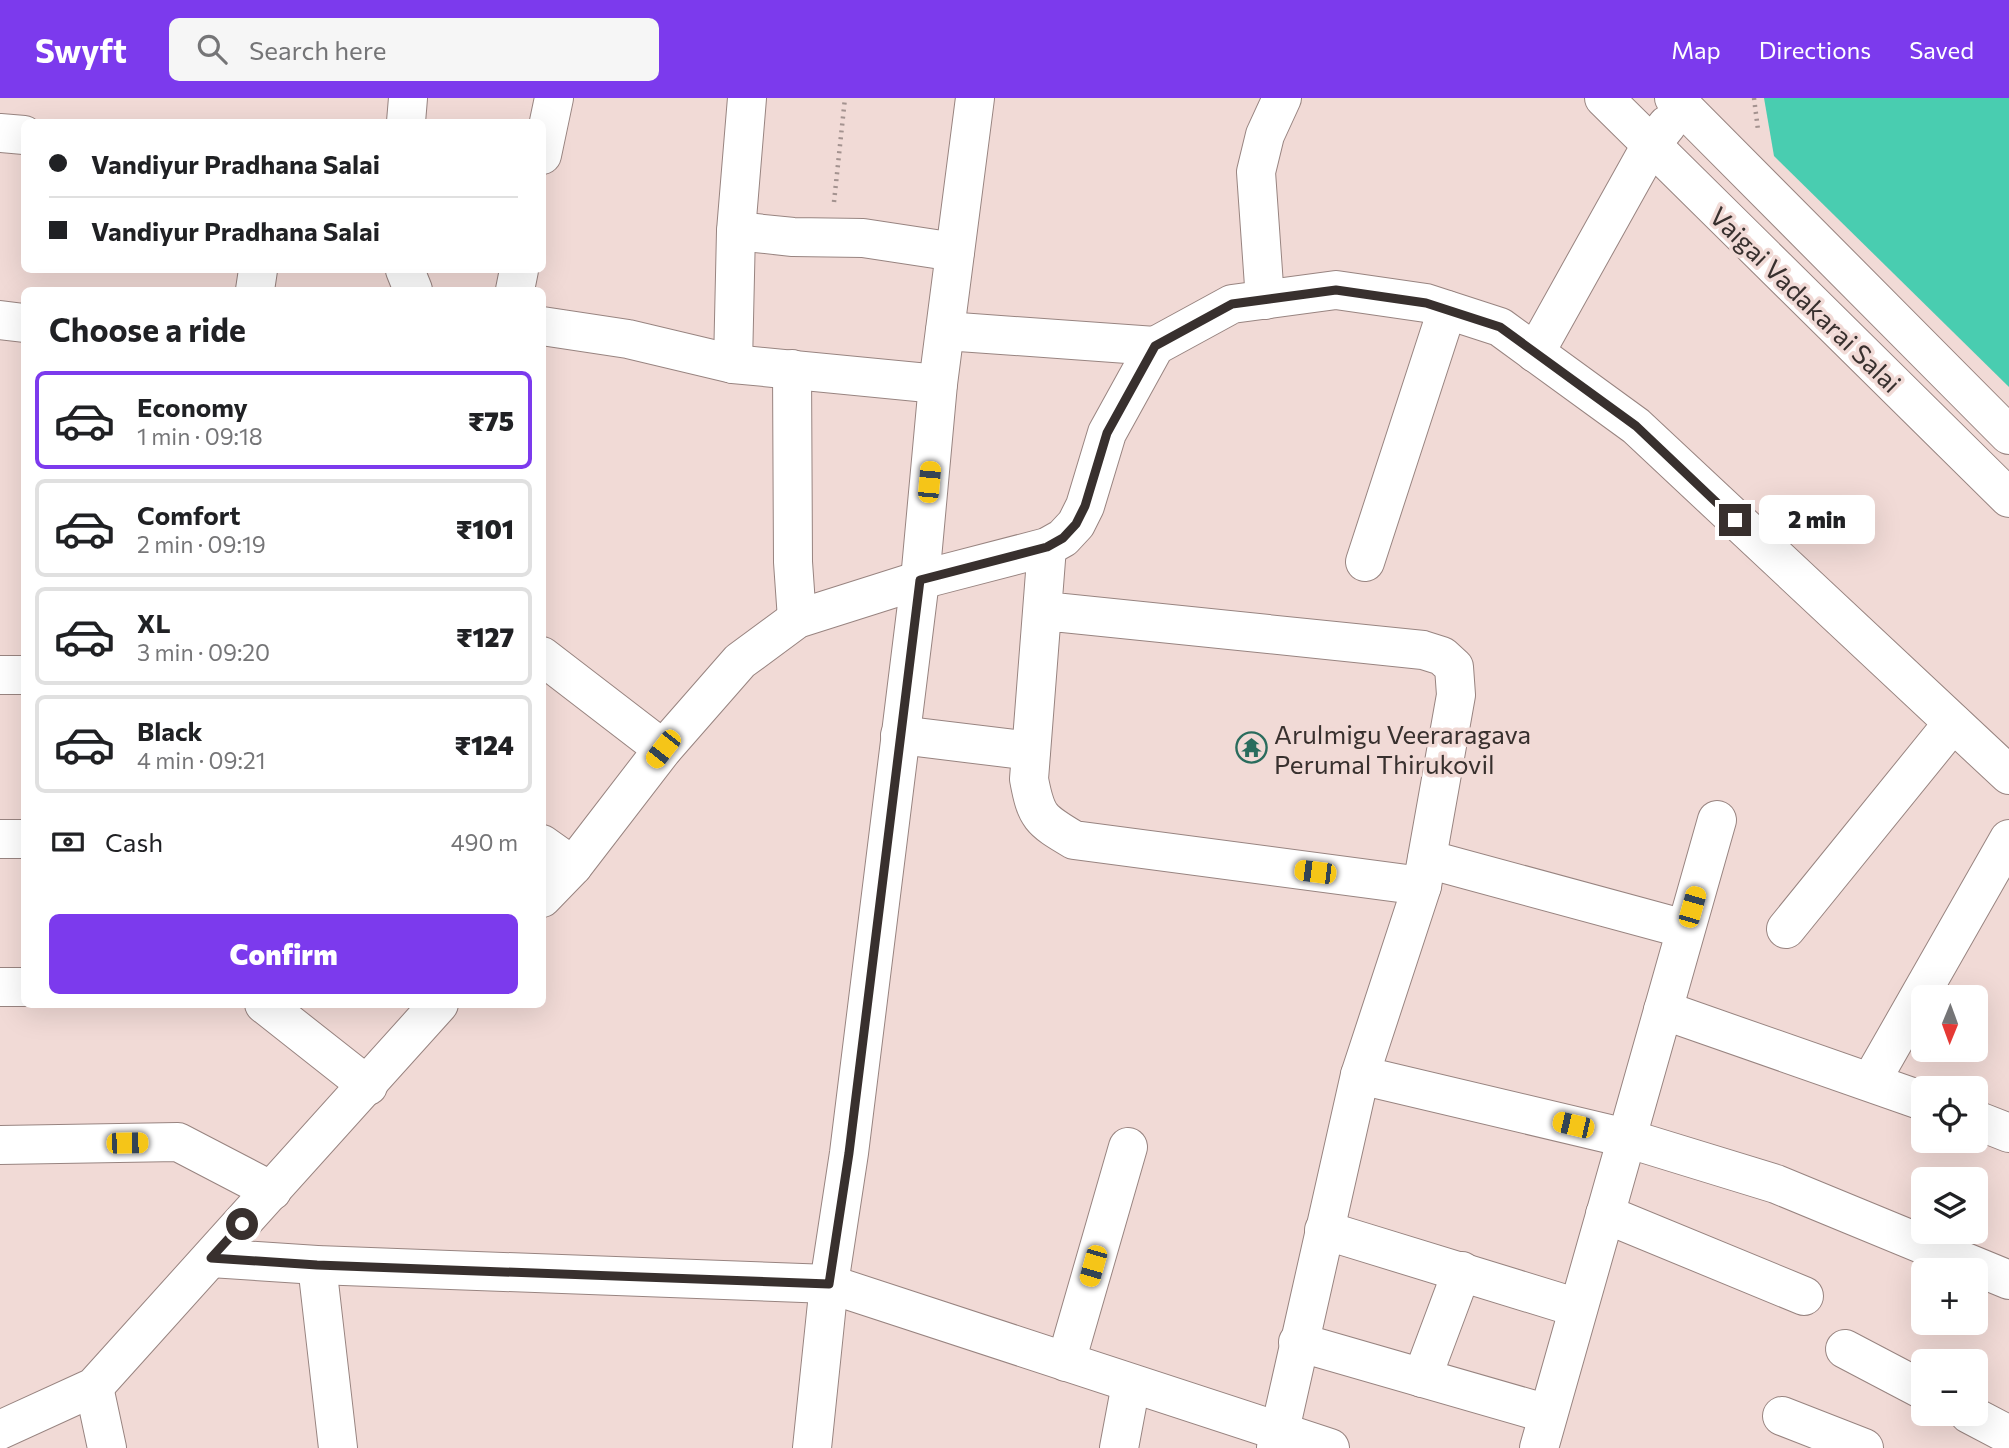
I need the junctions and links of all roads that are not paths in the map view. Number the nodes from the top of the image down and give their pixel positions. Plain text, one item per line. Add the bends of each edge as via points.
1 (408, 98) edge
2 (554, 98) edge
3 (747, 98) edge
4 (975, 98) edge
5 (1282, 98) edge
6 (1604, 98) edge
7 (1678, 102) edge
8 (406, 119) edge
9 (0, 133) edge
10 (21, 135) edge
11 (546, 136) edge
12 (1651, 145) junction
13 (736, 230) junction
14 (955, 252) junction
15 (1265, 300) junction
16 (1447, 310) junction
17 (0, 320) edge
18 (21, 323) edge
19 (546, 327) edge
20 (945, 331) junction
21 (1155, 346) junction
22 (1535, 353) junction
23 (733, 363) junction
24 (792, 369) junction
25 (938, 383) junction
26 (2009, 435) edge
27 (2009, 498) edge
28 (1047, 547) junction
29 (1365, 562) dead end
30 (920, 580) junction
31 (1044, 611) junction
32 (797, 619) junction
33 (546, 659) edge
34 (0, 675) edge
35 (21, 675) edge
36 (1953, 723) junction
37 (900, 735) junction
38 (663, 749) junction
39 (1031, 751) junction
40 (2009, 775) edge
41 (1717, 820) dead end
42 (0, 839) edge
43 (21, 839) edge
44 (2009, 839) edge
45 (546, 847) edge
46 (573, 866) junction
47 (1425, 873) junction
48 (546, 894) edge
49 (1685, 929) junction
50 (1786, 929) dead end
51 (0, 987) edge
52 (21, 987) edge
53 (269, 1008) edge
54 (436, 1008) edge
55 (1663, 1010) junction
56 (1360, 1074) junction
57 (1871, 1081) junction
58 (368, 1086) junction
59 (1911, 1096) edge
60 (1988, 1124) edge
61 (2009, 1132) edge
62 (1626, 1138) junction
63 (0, 1145) edge
64 (1128, 1147) dead end
65 (272, 1191) junction
66 (1605, 1214) junction
67 (1324, 1230) junction
68 (211, 1258) junction
69 (317, 1265) junction
70 (1462, 1271) junction
71 (2009, 1280) edge
72 (829, 1284) junction
73 (1804, 1296) dead end
74 (1578, 1308) junction
75 (1298, 1342) junction
76 (1845, 1349) dead end
77 (1066, 1362) junction
78 (1422, 1378) junction
79 (1131, 1384) junction
80 (1911, 1384) edge
81 (94, 1387) junction
82 (1782, 1416) dead end
83 (1988, 1424) edge
84 (0, 1430) edge
85 (1543, 1431) edge
86 (2009, 1435) edge
87 (1277, 1441) edge
88 (2009, 1443) edge
89 (107, 1448) edge
90 (338, 1448) edge
91 (812, 1448) edge
92 (1119, 1448) edge
93 (1330, 1448) edge
94 (1864, 1448) edge
95 (2007, 1448) edge

1 - 8 street
2 - 11 street
3 - 13 street
4 - 14 street
5 - 15 street via 1265,135 1256,172
6 - 12 street, Vaigai Vadakarai Salai
7 - 12 street
7 - 26 street, Vaigai Vadakarai Salai
9 - 10 street
12 - 22 street
12 - 27 street, Vaigai Vadakarai Salai
13 - 14 street via 863,238
13 - 23 street
14 - 20 street
15 - 16 street via 1336,290
15 - 21 street via 1232,304
16 - 22 street via 1500,327
16 - 29 street
17 - 18 street
19 - 23 street
20 - 21 street
20 - 25 street
21 - 28 street via 1107,433 1076,524
22 - 36 street via 1636,426
23 - 24 street
24 - 25 street
24 - 32 street
25 - 30 street
28 - 30 street
28 - 31 street
30 - 32 street
30 - 37 street
31 - 39 street
31 - 47 street via 1423,650 1442,656 1454,667 1456,695
32 - 38 street via 740,661
33 - 38 street
34 - 35 street
36 - 40 street
36 - 50 street
37 - 39 street
37 - 72 street
38 - 46 street
39 - 47 street via 1034,808 1048,825 1074,840
41 - 49 street
42 - 43 street
44 - 57 street
45 - 46 street
46 - 48 street
47 - 49 street
47 - 56 street
49 - 55 street
51 - 52 street
53 - 58 street
54 - 58 street
55 - 57 street
55 - 62 street
56 - 62 street
56 - 67 street
57 - 59 street
58 - 65 street
60 - 61 street
62 - 66 street
62 - 71 street via 1776,1184
63 - 65 street via 178,1142
64 - 77 street
65 - 68 street
66 - 73 street
66 - 74 street
67 - 70 street
67 - 75 street
68 - 69 street
68 - 81 street
69 - 72 street
69 - 90 street
70 - 74 street
70 - 78 street
72 - 77 street
72 - 91 street
74 - 85 street
75 - 78 street
75 - 87 street
76 - 80 street
77 - 79 street
78 - 85 street
79 - 87 street
79 - 92 street
81 - 84 street
81 - 89 street
82 - 94 street
83 - 86 street
87 - 93 street
88 - 95 street

